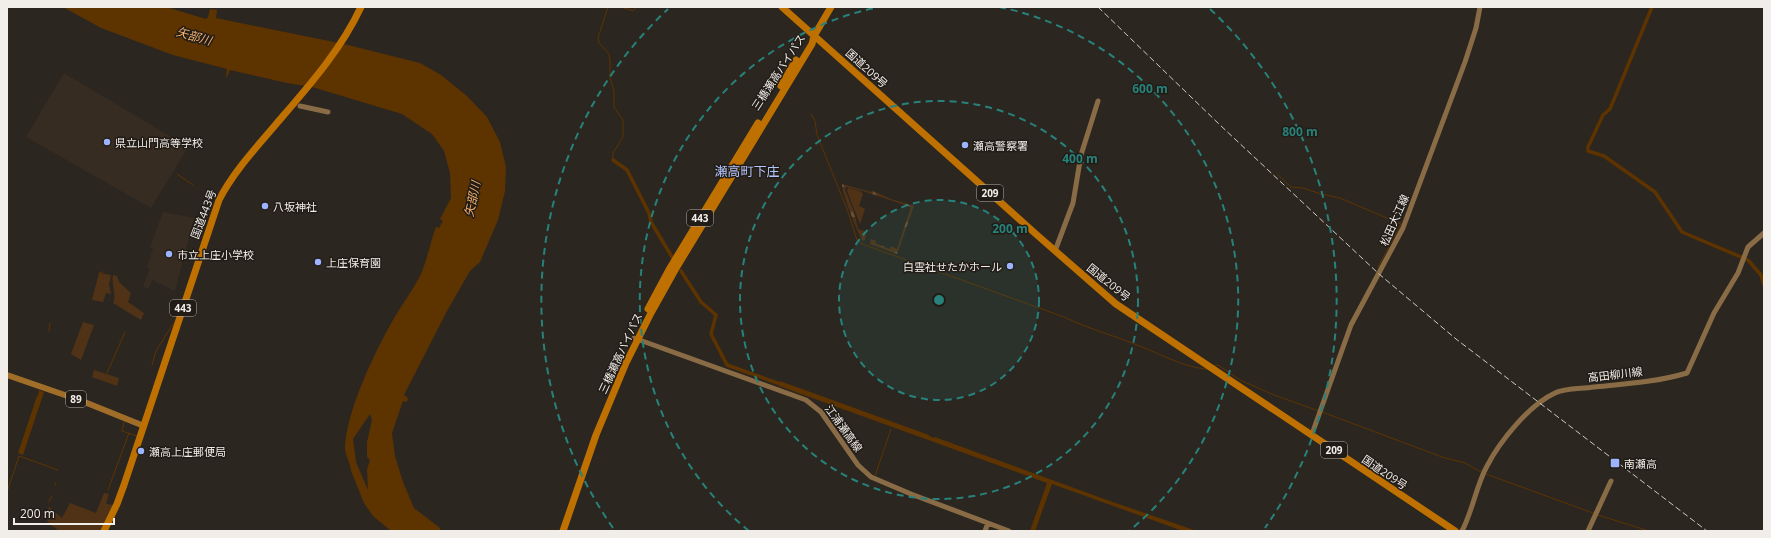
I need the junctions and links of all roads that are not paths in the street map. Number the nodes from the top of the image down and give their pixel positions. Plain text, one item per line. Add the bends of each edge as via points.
1 (361, 7) edge
2 (782, 7) edge
3 (831, 7) edge
4 (1480, 7) edge
5 (814, 36) junction
6 (1098, 101) dead end
7 (297, 105) junction
8 (328, 112) dead end
9 (1764, 233) edge
10 (1055, 251) junction
11 (636, 338) junction
12 (7, 375) edge
13 (144, 426) junction
14 (1312, 434) junction
15 (1611, 481) dead end
16 (577, 486) junction
17 (988, 523) junction
18 (104, 531) edge
19 (558, 531) edge
20 (563, 531) edge
21 (985, 531) edge
22 (1009, 531) edge
23 (1455, 531) edge
24 (1462, 531) edge
25 (1588, 531) edge

1 - 7 highway, 国道443号 / 443 via 345,37
2 - 5 highway, 国道209号 / 209
3 - 5 highway, 443
4 - 14 main road, 松田大江線 via 1465,62 1403,228 1351,325
5 - 10 highway, 国道209号 / 209
5 - 11 highway, 三橋瀬高バイパス / 443 via 812,44 674,270
6 - 10 main road via 1081,155 1073,203
7 - 8 main road
7 - 13 highway, 国道443号 / 443 via 238,168 218,200
9 - 24 main road, 高田柳川線 via 1752,242 1745,252 1687,373 1554,393 1514,426 1487,466
10 - 14 highway, 国道209号 / 209 via 1116,304
11 - 16 highway, 三橋瀬高バイパス / 443
11 - 17 main road, 江浦瀬高線 via 806,400 821,412 858,465 871,477
12 - 13 main road, 89
13 - 18 highway, 国道443号 / 443 via 117,504
14 - 23 highway, 国道209号 / 209
15 - 25 main road
16 - 19 highway, 三橋瀬高バイパス / 443
16 - 20 highway, 三橋瀬高バイパス / 443
17 - 21 main road
17 - 22 main road, 江浦瀬高線

